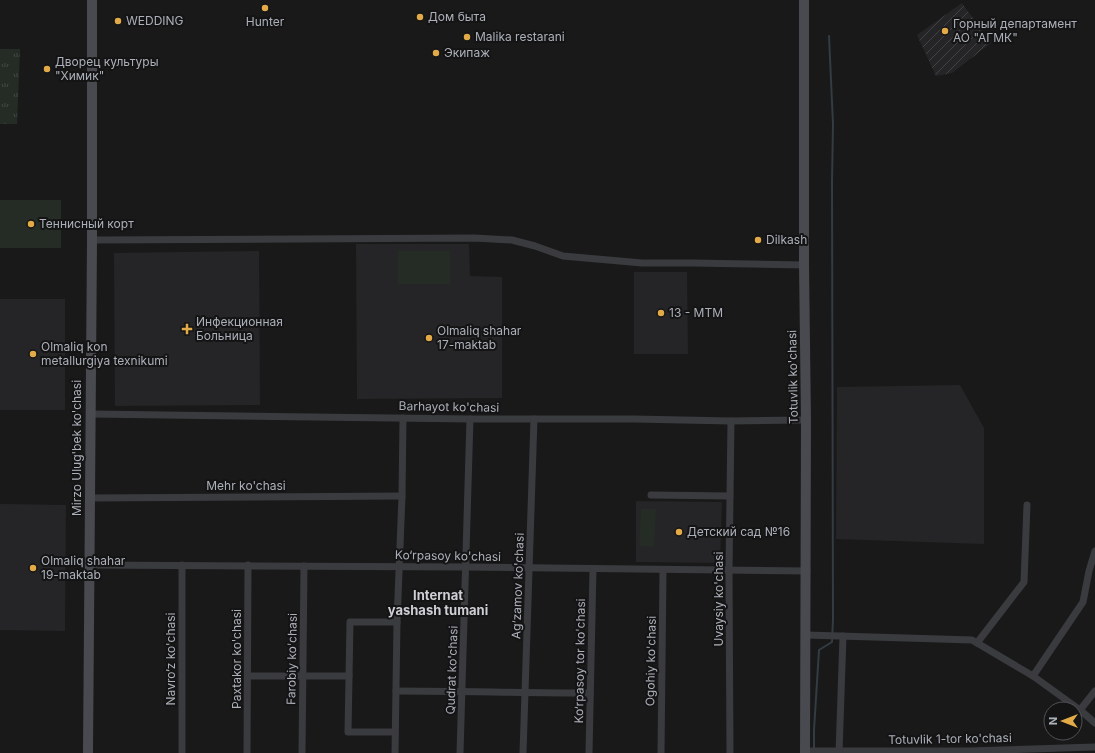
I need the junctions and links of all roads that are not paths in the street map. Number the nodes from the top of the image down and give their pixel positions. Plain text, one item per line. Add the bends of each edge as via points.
1 (92, 0) edge
2 (804, 0) edge
3 (92, 240) junction
4 (804, 265) junction
5 (91, 414) junction
6 (403, 418) junction
7 (470, 419) junction
8 (534, 419) junction
9 (806, 420) junction
10 (731, 421) junction
11 (651, 495) dead end
12 (402, 496) junction
13 (730, 496) junction
14 (90, 498) junction
15 (1027, 505) dead end
16 (1095, 551) edge
17 (89, 565) junction
18 (182, 565) junction
19 (248, 565) junction
20 (304, 566) junction
21 (399, 567) junction
22 (466, 567) junction
23 (530, 568) junction
24 (593, 569) junction
25 (663, 570) junction
26 (729, 570) junction
27 (806, 571) junction
28 (396, 622) junction
29 (806, 635) junction
30 (841, 636) junction
31 (977, 643) junction
32 (248, 676) junction
33 (303, 676) junction
34 (349, 676) junction
35 (1033, 676) junction
36 (396, 691) junction
37 (463, 691) junction
38 (1095, 691) edge
39 (526, 693) junction
40 (590, 693) junction
41 (1068, 701) edge
42 (1083, 706) edge
43 (1083, 713) edge
44 (1095, 723) edge
45 (395, 732) junction
46 (1095, 747) edge
47 (807, 752) edge
48 (839, 752) edge
49 (970, 752) edge
50 (88, 753) edge
51 (182, 753) edge
52 (247, 753) edge
53 (302, 753) edge
54 (395, 753) edge
55 (460, 753) edge
56 (523, 753) edge
57 (589, 753) edge
58 (661, 753) edge
59 (730, 753) edge

1 - 3 main road, Mirzo Ulug'bek ko'chasi
2 - 4 main road, Totuvlik ko'chasi
3 - 4 street via 474,238 512,240 563,256 635,262
3 - 5 main road, Mirzo Ulug'bek ko'chasi
4 - 9 main road, Totuvlik ko'chasi
5 - 6 street, Barhayot ko'chasi
5 - 14 main road, Mirzo Ulug'bek ko'chasi
6 - 7 street, Barhayot ko'chasi
6 - 12 street
7 - 8 street, Barhayot ko'chasi
7 - 22 street, Qudrat ko'chasi
8 - 10 street, Barhayot ko'chasi
8 - 23 street, Ag‘zamov ko'chasi
9 - 10 street, Barhayot ko'chasi
9 - 27 main road, Totuvlik ko'chasi
10 - 13 street, Uvaysiy ko'chasi
11 - 13 street
12 - 14 street, Mehr ko'chasi
12 - 21 street
13 - 26 street, Uvaysiy ko'chasi
14 - 17 main road, Mirzo Ulug'bek ko'chasi
15 - 31 street via 1024,582
16 - 35 street via 1083,602
17 - 18 street, Ko‘rpasoy ko'chasi
17 - 50 main road, Mirzo Ulug'bek ko'chasi
18 - 19 street, Ko‘rpasoy ko'chasi
18 - 51 street, Navro‘z ko'chasi
19 - 20 street, Ko‘rpasoy ko'chasi
19 - 32 street, Paxtakor ko'chasi
20 - 21 street, Ko‘rpasoy ko'chasi
20 - 33 street, Farobiy ko'chasi
21 - 22 street, Ko‘rpasoy ko'chasi
21 - 28 street
22 - 23 street, Ko‘rpasoy ko'chasi
22 - 37 street, Qudrat ko'chasi
23 - 24 street, Ko‘rpasoy ko'chasi
23 - 39 street, Ag‘zamov ko'chasi
24 - 25 street, Ko‘rpasoy ko'chasi
24 - 40 street, Ko‘rpasoy tor ko'chasi
25 - 26 street, Ko‘rpasoy ko'chasi
25 - 58 street, Ogohiy ko'chasi
26 - 27 street, Ko‘rpasoy ko'chasi
26 - 59 street, Uvaysiy ko'chasi
27 - 29 main road, Totuvlik ko'chasi
28 - 34 street via 350,622
28 - 36 street
29 - 30 street
29 - 47 main road, Totuvlik ko'chasi
30 - 31 street via 972,640
30 - 48 street
31 - 35 street
32 - 33 street
32 - 52 street, Paxtakor ko'chasi
33 - 34 street
33 - 53 street, Farobiy ko'chasi
34 - 45 street via 348,732
35 - 41 street
36 - 37 street
36 - 45 street
37 - 39 street
37 - 55 street, Qudrat ko'chasi
38 - 42 street
39 - 40 street
39 - 56 street, Ag‘zamov ko'chasi
40 - 57 street, Ko‘rpasoy tor ko'chasi
43 - 44 street
45 - 54 street
46 - 49 street, Totuvlik 1-tor ko'chasi
47 - 48 street, Totuvlik 1-tor ko'chasi
48 - 49 street, Totuvlik 1-tor ko'chasi

